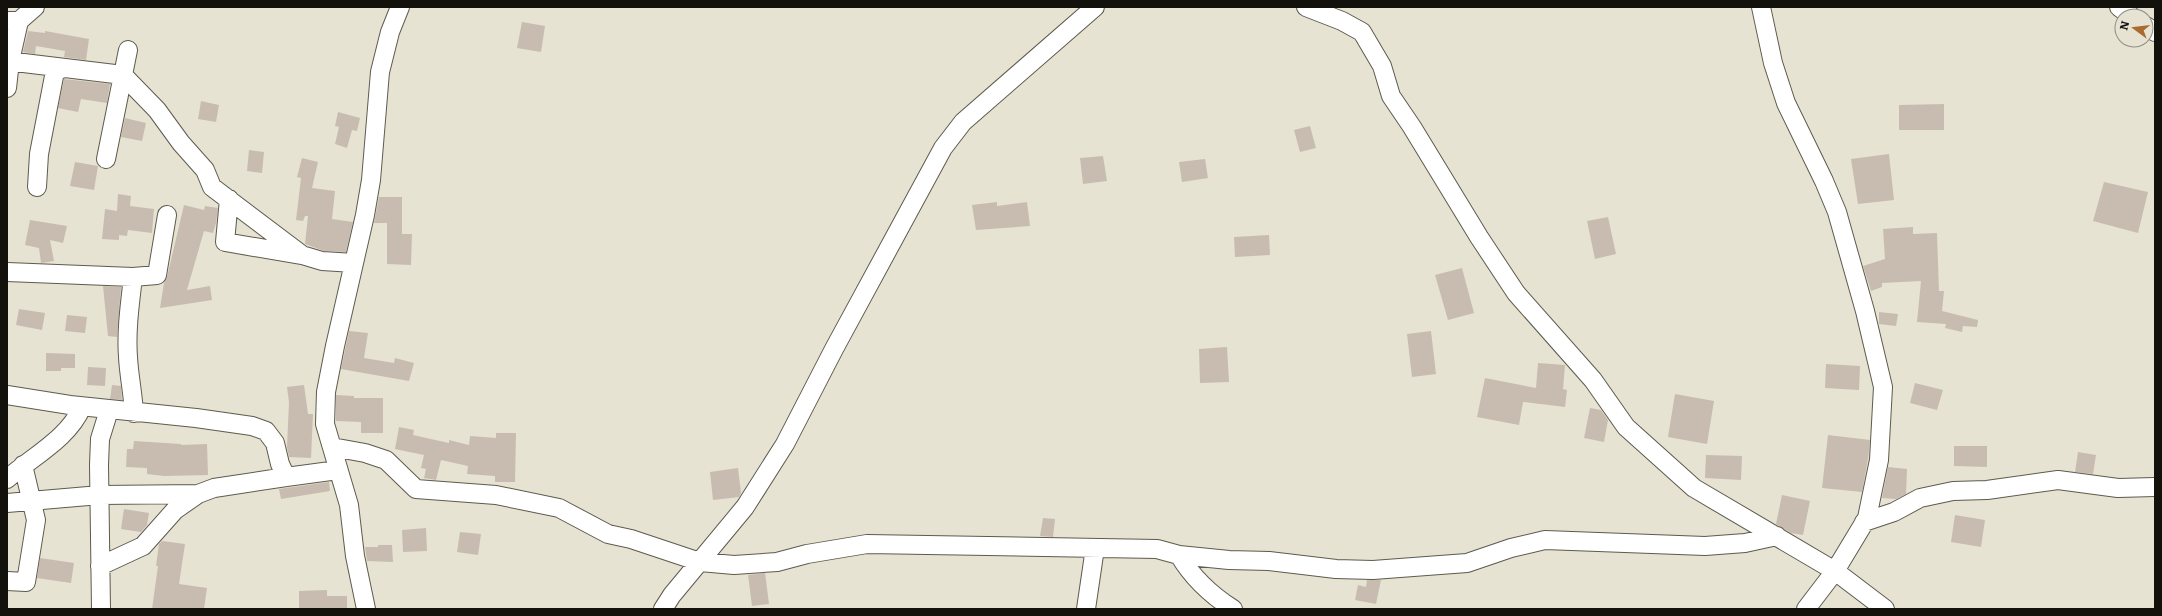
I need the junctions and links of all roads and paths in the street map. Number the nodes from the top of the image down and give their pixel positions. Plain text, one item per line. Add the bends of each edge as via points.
1 (34, 7) edge
2 (400, 7) edge
3 (1095, 7) edge
4 (1306, 7) edge
5 (1761, 7) edge
6 (13, 21) edge
7 (128, 50) dead end
8 (8, 61) edge
9 (66, 68) junction
10 (123, 75) junction
11 (7, 88) edge
12 (106, 159) dead end
13 (37, 187) dead end
14 (229, 199) junction
15 (167, 215) dead end
16 (302, 255) junction
17 (354, 263) junction
18 (7, 272) edge
19 (133, 277) junction
20 (7, 395) edge
21 (82, 406) junction
22 (109, 410) junction
23 (134, 413) junction
24 (332, 447) junction
25 (23, 465) junction
26 (338, 470) junction
27 (286, 477) junction
28 (7, 479) edge
29 (2155, 487) edge
30 (198, 494) junction
31 (100, 495) junction
32 (32, 501) junction
33 (7, 503) edge
34 (1864, 522) junction
35 (1777, 536) junction
36 (1095, 548) junction
37 (1179, 555) junction
38 (700, 562) junction
39 (100, 566) junction
40 (1835, 571) junction
41 (7, 581) edge
42 (101, 609) edge
43 (366, 609) edge
44 (663, 609) edge
45 (1086, 609) edge
46 (1233, 609) edge
47 (1806, 609) edge
48 (1885, 609) edge

1 - 6 street
2 - 17 street via 390,32 380,72 371,180
3 - 38 street via 964,122 943,148 785,444 745,507
4 - 35 street via 1362,32 1382,66 1391,96 1516,293 1593,380 1626,427 1694,488
5 - 34 street via 1773,63 1786,103 1837,212 1883,387 1879,460
6 - 8 street
7 - 10 street
8 - 9 street
8 - 11 street
9 - 10 street
9 - 13 street via 55,71 52,81 39,154
10 - 12 street
10 - 14 street via 157,110 180,143 205,170 212,187
14 - 16 street
14 - 16 street via 225,242
15 - 19 street via 157,275
16 - 17 street
17 - 24 street via 326,392 325,424
18 - 19 street
19 - 23 street via 128,358
20 - 21 street
21 - 22 street
21 - 25 street via 77,417 57,440
22 - 23 street
22 - 31 street via 100,439
23 - 27 street via 220,421 266,431 274,443
24 - 26 street
24 - 38 street via 386,460 416,489 496,495 559,508 608,534
25 - 28 street
25 - 32 street
26 - 27 street
26 - 43 street via 349,505 355,556
27 - 30 street via 214,488
29 - 34 street via 2118,488 2058,480 1987,490 1953,491 1920,498 1894,512
30 - 31 street
30 - 39 street via 176,510 143,546
31 - 32 street
31 - 39 street
32 - 33 street
32 - 41 street via 36,520 26,582
34 - 40 street
35 - 37 street via 1745,543 1705,546 1545,540 1511,548 1468,563 1373,570
35 - 40 street
36 - 37 street via 1157,549
36 - 38 street via 867,544 777,562 734,565
36 - 45 street
37 - 46 street via 1190,572 1221,602
38 - 44 street
39 - 42 street
40 - 47 street
40 - 48 street

